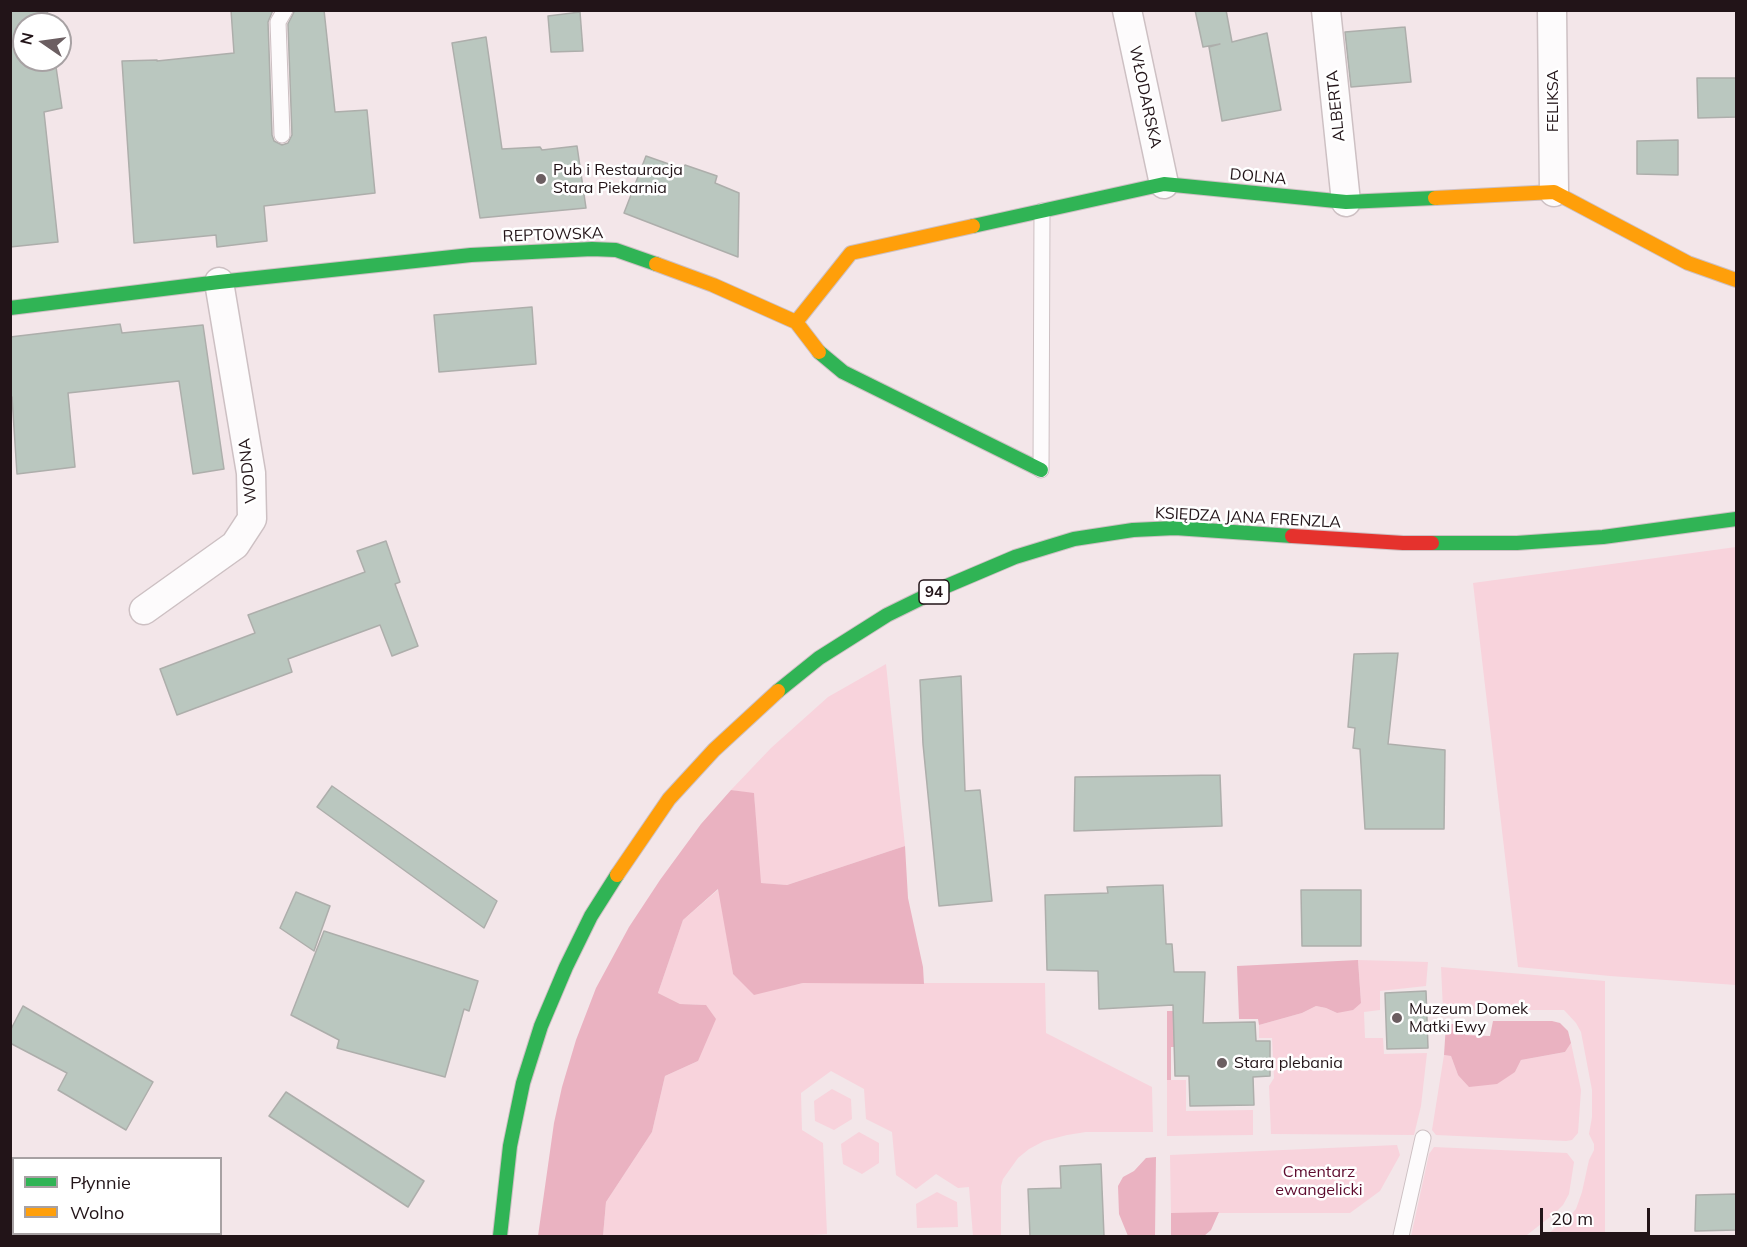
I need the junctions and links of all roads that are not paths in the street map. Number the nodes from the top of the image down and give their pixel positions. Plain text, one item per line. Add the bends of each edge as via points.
1 (285, 10) edge
2 (1127, 10) edge
3 (1326, 10) edge
4 (1552, 10) edge
5 (282, 135) dead end
6 (1164, 184) junction
7 (1554, 192) junction
8 (1346, 202) junction
9 (1042, 211) junction
10 (1737, 280) edge
11 (219, 282) junction
12 (10, 308) edge
13 (796, 322) junction
14 (1041, 470) joint
15 (1737, 519) edge
16 (144, 610) dead end
17 (1423, 1138) dead end
18 (500, 1236) edge
19 (1401, 1236) edge

1 - 5 lane via 278,22
2 - 6 street, WŁODARSKA
3 - 8 street, ALBERTA
4 - 7 street, FELIKSA
6 - 8 street, DOLNA
6 - 9 street, DOLNA
7 - 8 street, DOLNA
7 - 10 street via 1688,263
9 - 13 street, DOLNA via 851,254
9 - 14 lane
11 - 12 street, REPTOWSKA
11 - 13 street, REPTOWSKA via 471,255 616,250 713,285
11 - 16 street, WODNA via 251,473 252,519 235,545
13 - 14 street, REPTOWSKA via 817,350 843,372
15 - 18 street, KSIĘDZA JANA FRENZLA / 94 via 1602,537 1517,543 1403,543 1186,529 1133,530 1074,539 1015,557 887,615 819,658 764,702 714,750 669,799 591,916 542,1026 523,1083 510,1146
17 - 19 lane

